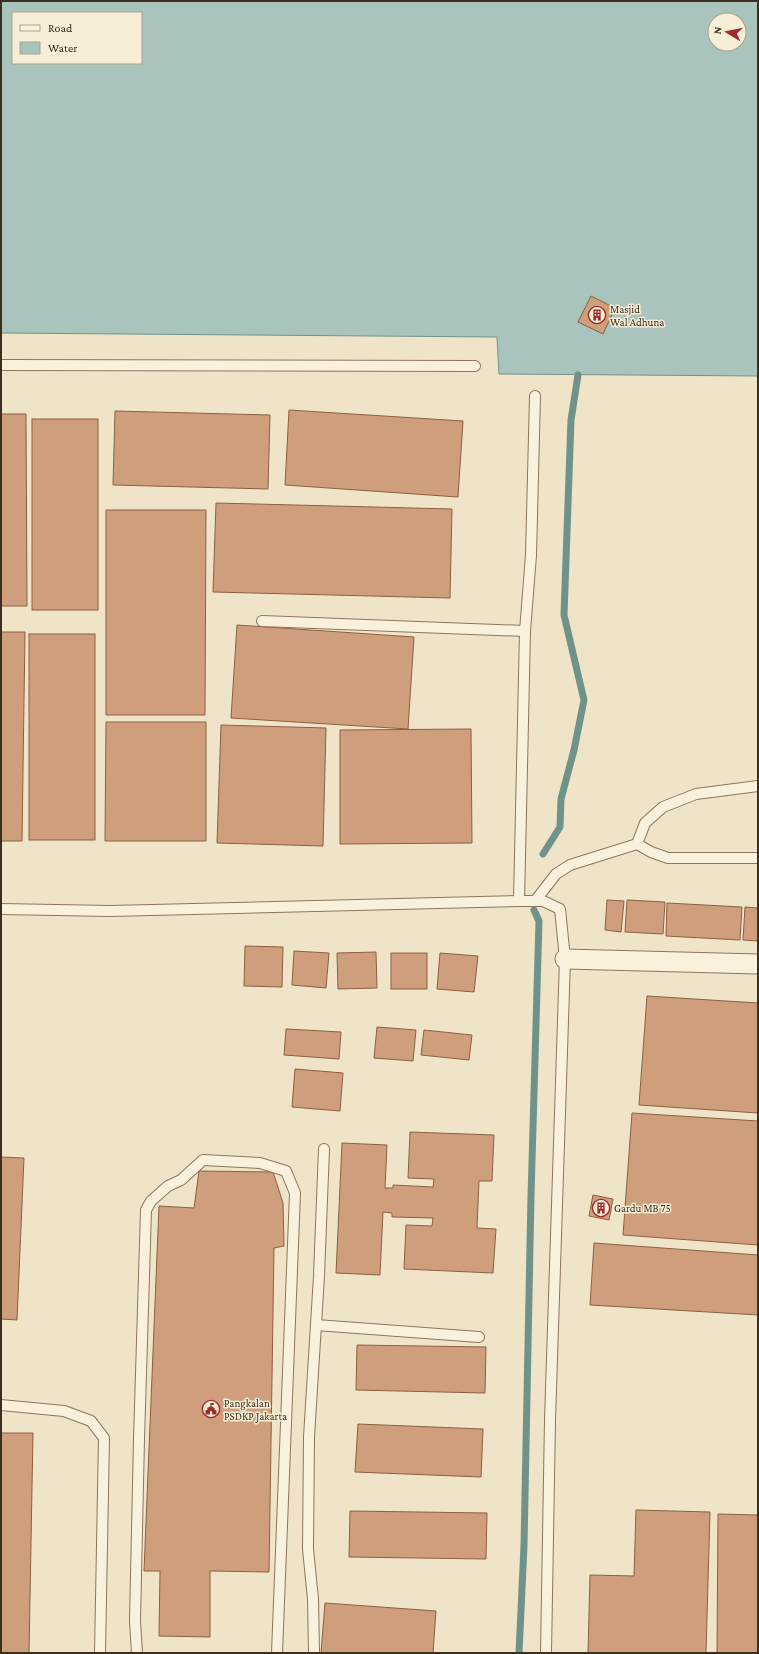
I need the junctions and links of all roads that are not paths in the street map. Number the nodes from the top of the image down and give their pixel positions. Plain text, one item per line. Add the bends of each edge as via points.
1 (1, 365) edge
2 (475, 366) dead end
3 (535, 396) dead end
4 (262, 621) dead end
5 (525, 631) junction
6 (758, 786) edge
7 (637, 844) junction
8 (758, 858) edge
9 (519, 901) junction
10 (535, 901) junction
11 (1, 909) edge
12 (565, 959) junction
13 (758, 964) edge
14 (324, 1149) dead end
15 (316, 1325) junction
16 (479, 1337) dead end
17 (1, 1405) edge
18 (100, 1653) edge
19 (137, 1653) edge
20 (277, 1653) edge
21 (314, 1653) edge
22 (546, 1653) edge

1 - 2 lane
3 - 5 lane via 531,555
4 - 5 lane
5 - 9 lane
6 - 7 lane via 696,794 663,807 645,823
7 - 8 lane via 668,858
7 - 10 lane via 570,865 556,874
9 - 10 lane
9 - 11 lane via 110,911
10 - 12 lane via 543,901 560,909
12 - 13 street
12 - 22 lane via 550,1420
14 - 15 lane
15 - 16 lane
15 - 21 lane via 308,1497 308,1549 314,1599
17 - 18 lane via 64,1410 91,1421 104,1438
19 - 20 lane via 135,1621 146,1210 158,1194 182,1180 203,1160 260,1163 286,1171 295,1193

